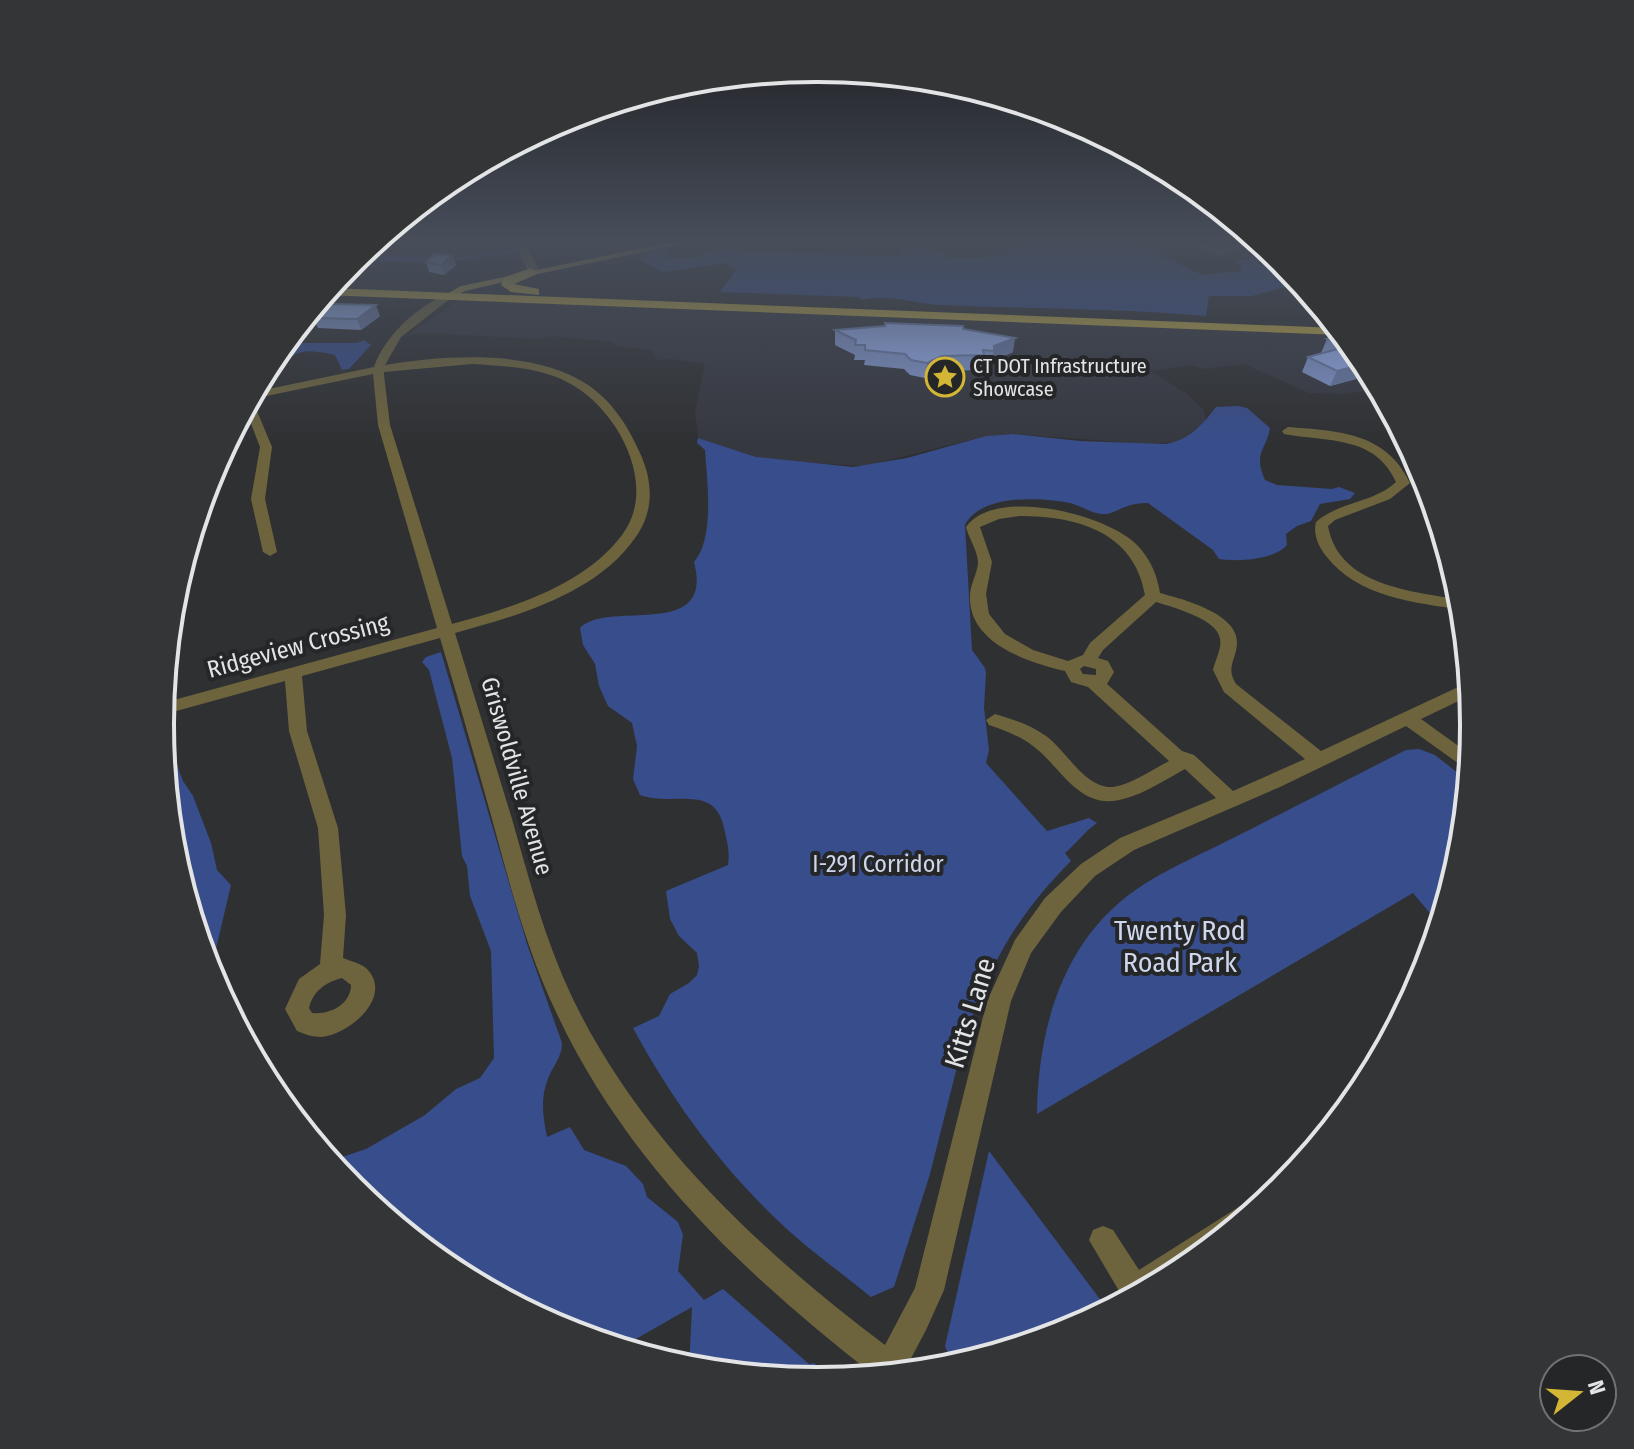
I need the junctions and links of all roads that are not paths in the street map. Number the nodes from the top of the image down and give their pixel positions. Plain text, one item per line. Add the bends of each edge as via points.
1 (431, 311) edge
2 (836, 311) edge
3 (933, 311) edge
4 (1088, 318) junction
5 (1319, 324) edge
6 (1325, 331) edge
7 (379, 369) junction
8 (267, 393) edge
9 (254, 416) edge
10 (1288, 431) dead end
11 (270, 552) dead end
12 (1153, 596) junction
13 (1448, 603) edge
14 (447, 630) junction
15 (1089, 660) junction
16 (1071, 667) junction
17 (293, 673) junction
18 (1099, 680) junction
19 (1459, 693) edge
20 (175, 705) edge
21 (1406, 717) junction
22 (995, 720) dead end
23 (1459, 756) edge
24 (1187, 760) junction
25 (1319, 760) junction
26 (1231, 800) junction
27 (331, 970) dead end
28 (1103, 1240) dead end
29 (1131, 1285) edge
30 (896, 1363) edge
31 (884, 1364) edge

1 - 7 street via 398,336
2 - 4 highway
3 - 4 highway
4 - 5 highway
4 - 6 highway
7 - 8 street, Ridgeview Crossing
7 - 14 street, Griswoldville Avenue via 384,425
7 - 14 street, Ridgeview Crossing via 467,362 559,373 600,399 621,428 641,474 643,506 633,527 621,546 595,568 531,604
9 - 11 street via 266,447 258,499
10 - 13 street via 1357,440 1378,451 1400,473 1403,483 1397,491 1344,507 1321,525 1321,539 1332,557 1378,587
12 - 15 street via 1096,647
12 - 16 street via 1146,567 1136,553 1083,519 1020,510 976,523 985,565 977,594 985,621 996,634 1036,658
12 - 25 street via 1187,605 1220,626 1229,635 1221,665 1230,688
14 - 17 street, Ridgeview Crossing
14 - 31 street, Griswoldville Avenue via 536,933 571,1020 633,1121 676,1178 741,1246
15 - 16 street
15 - 18 street via 1105,669
16 - 18 street via 1077,678
17 - 20 street, Ridgeview Crossing
17 - 27 street via 298,731 328,828 335,915
18 - 24 street via 1175,756
19 - 21 street, Kitts Lane
21 - 23 street
21 - 25 street, Kitts Lane
22 - 24 street via 1030,733 1054,750 1086,787 1101,794 1115,794
24 - 26 street
25 - 26 street, Kitts Lane
26 - 30 street, Kitts Lane via 1108,856 1070,886 1023,947 989,1036 929,1290
28 - 29 street

